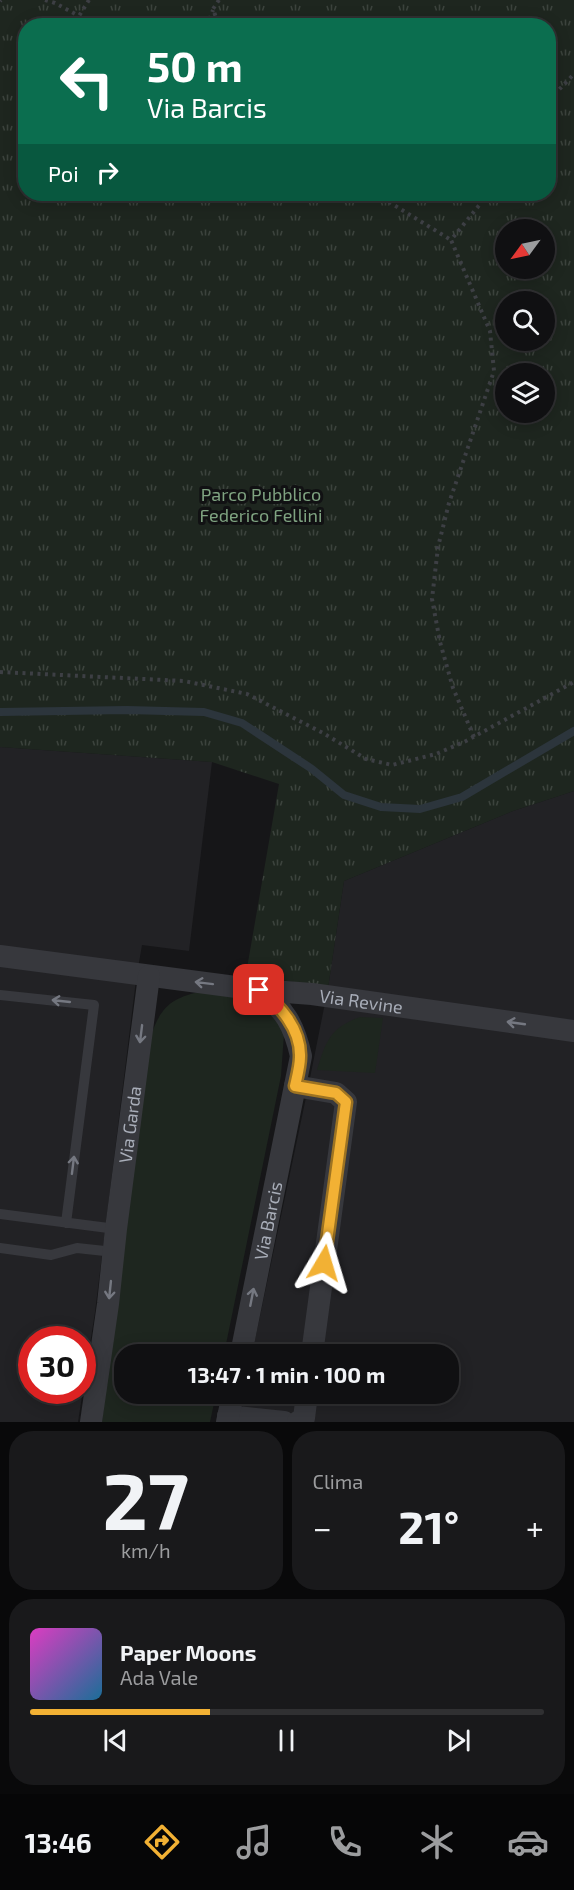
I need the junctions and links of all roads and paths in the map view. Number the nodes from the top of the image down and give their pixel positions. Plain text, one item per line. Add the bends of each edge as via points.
1 (45, 0) edge
2 (89, 0) edge
3 (219, 0) edge
4 (213, 9) junction
5 (79, 16) junction
6 (82, 18) edge
7 (210, 18) edge
8 (216, 18) edge
9 (574, 74) edge
10 (556, 93) edge
11 (387, 201) edge
12 (482, 201) edge
13 (451, 240) junction
14 (0, 672) edge
15 (574, 682) edge
16 (474, 737) junction
17 (0, 956) edge
18 (149, 976) junction
19 (259, 990) junction
20 (0, 994) edge
21 (574, 1031) edge
22 (295, 1086) junction
23 (0, 1214) edge
24 (66, 1223) junction
25 (116, 1229) junction
26 (0, 1248) edge
27 (114, 1252) junction
28 (243, 1344) edge
29 (313, 1344) edge
30 (231, 1404) edge
31 (306, 1404) edge
32 (228, 1419) edge
33 (91, 1422) edge
34 (284, 1422) edge
35 (298, 1422) edge

1 - 5 path
2 - 5 path
3 - 4 path
4 - 7 path
4 - 8 path
5 - 6 path
9 - 10 path
11 - 13 path
12 - 13 path
13 - 16 path via 490,331 494,372 449,503 438,547 432,599 453,688
14 - 16 path via 184,681 247,694 366,759 392,765 436,754
15 - 16 path
17 - 18 street
19 -> 18 street, Via Revine
18 -> 25 street, Via Garda
21 -> 19 street, Via Revine
19 - 22 street, Via Barcis via 276,1003 296,1036 301,1056
24 -> 20 lane via 94,1005
28 -> 22 street, Via Barcis
22 - 29 street via 336,1093 346,1102
23 - 24 lane
24 - 25 lane
25 - 27 street, Via Garda
26 - 27 lane via 51,1255 77,1248
27 -> 33 street, Via Garda
30 - 32 street
31 - 35 street via 304,1418
32 - 34 street

